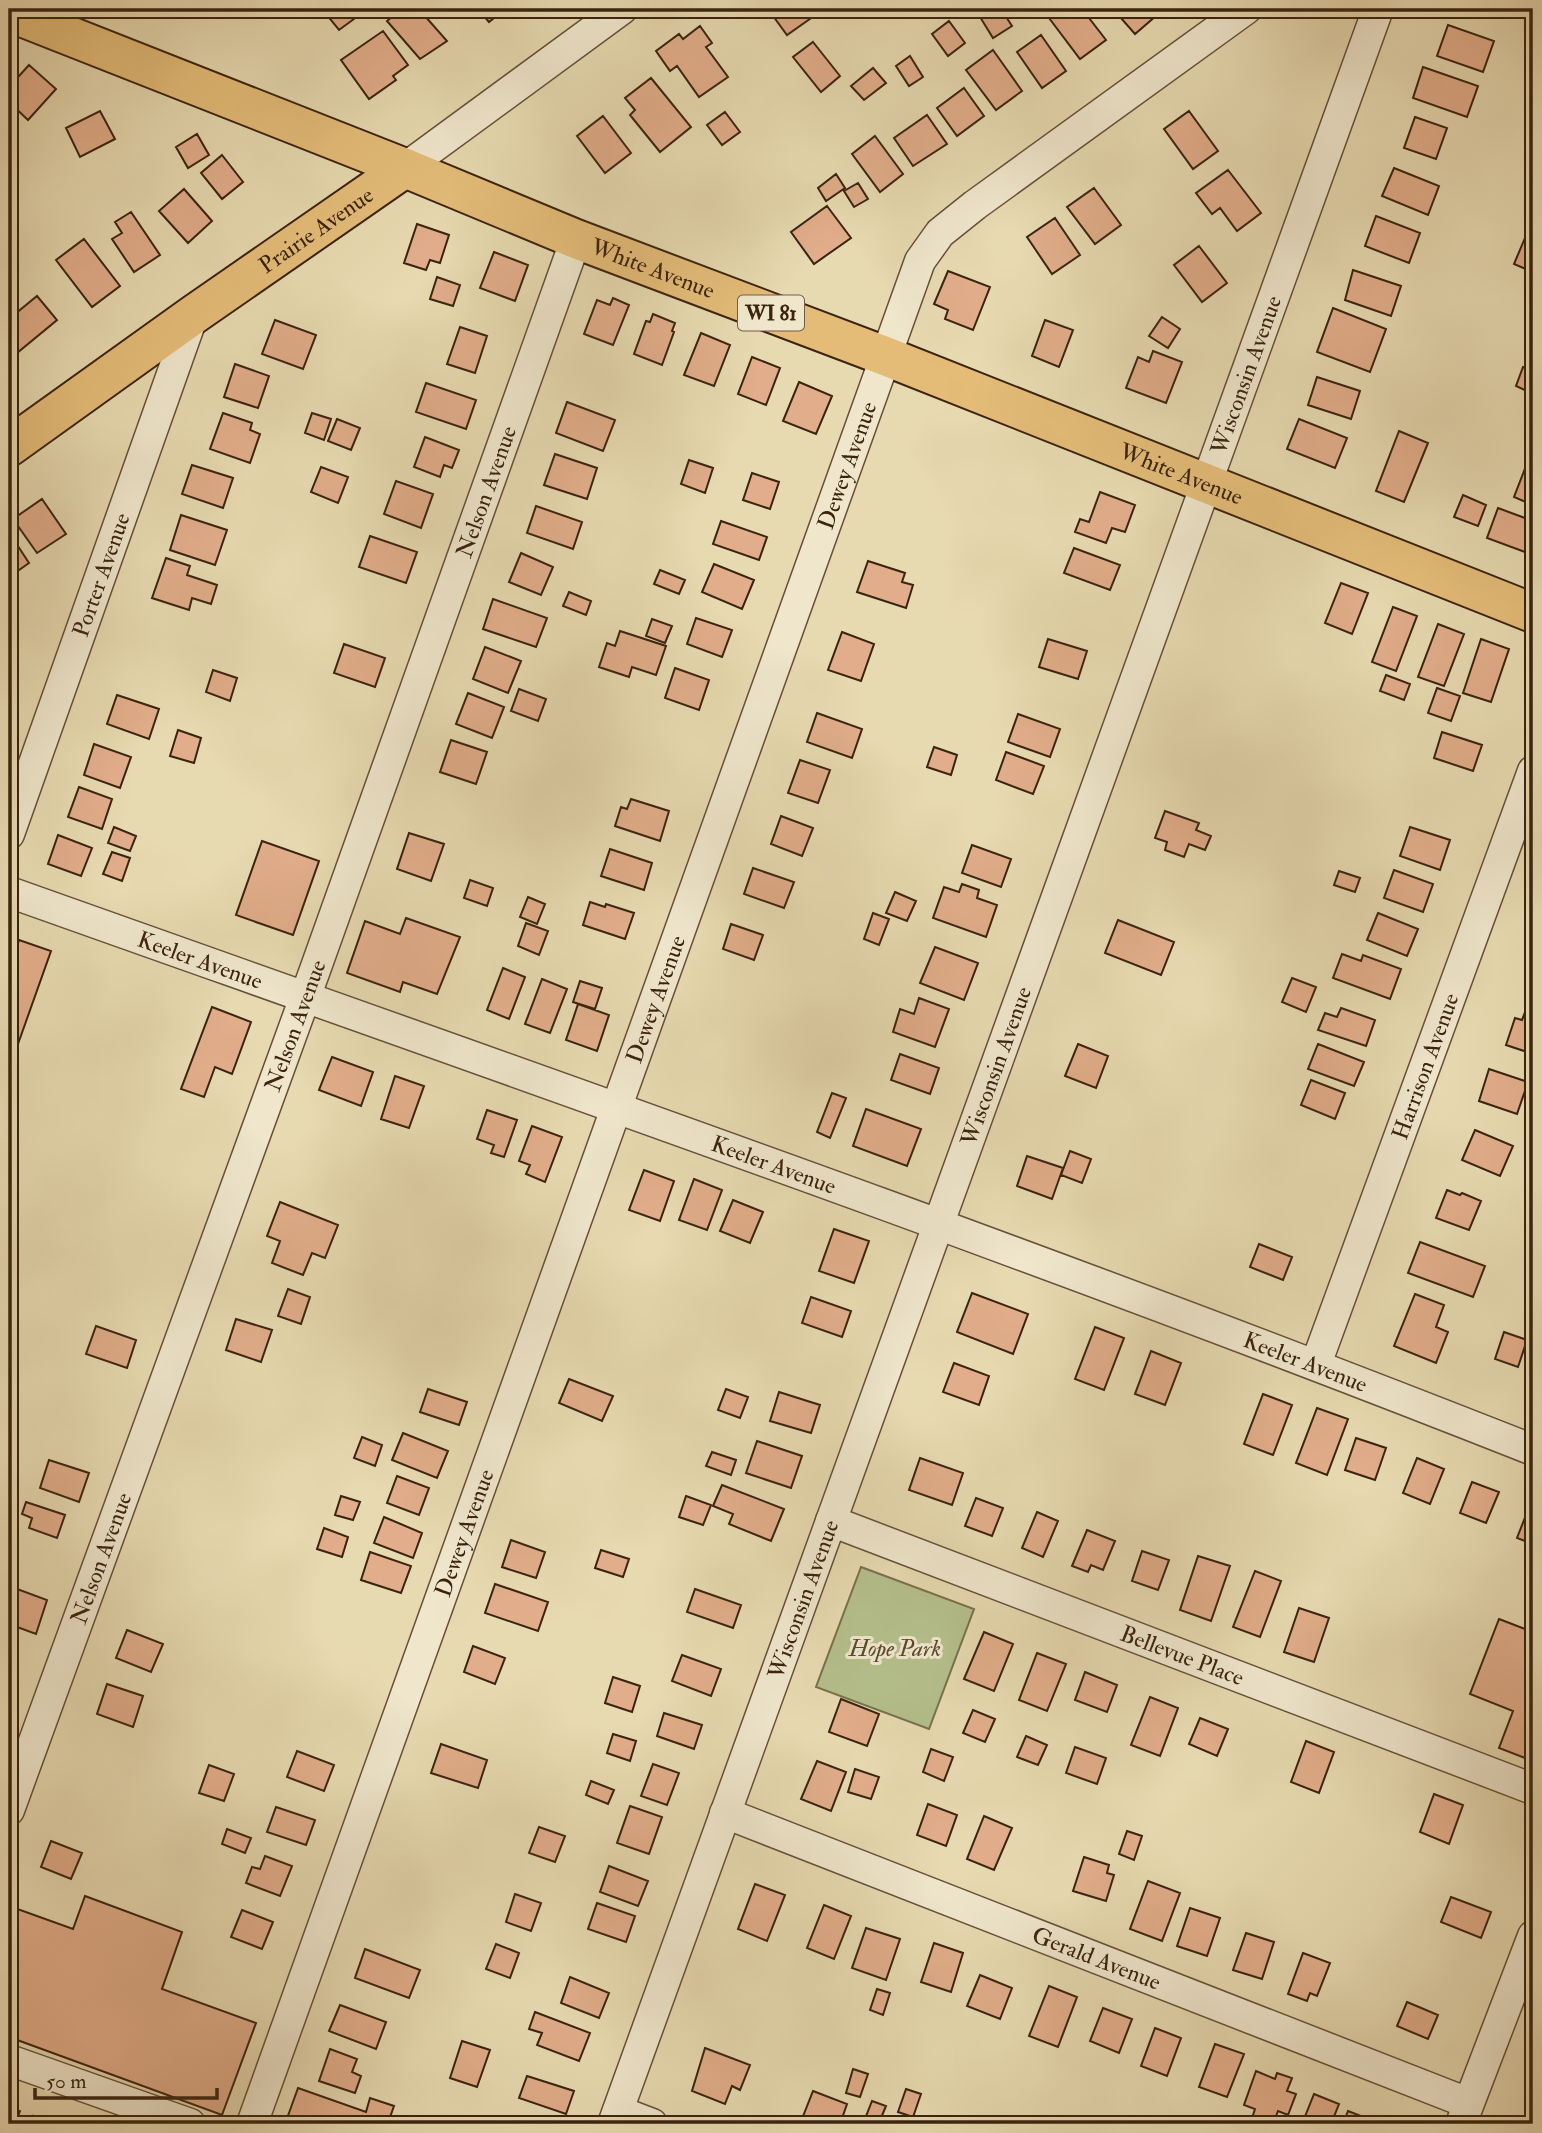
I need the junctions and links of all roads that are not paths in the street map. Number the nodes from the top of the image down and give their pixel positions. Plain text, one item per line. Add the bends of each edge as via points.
1 (621, 9) edge
2 (1245, 9) edge
3 (1378, 9) edge
4 (9, 12) edge
5 (405, 168) junction
6 (576, 239) junction
7 (193, 315) junction
8 (886, 356) junction
9 (9, 447) edge
10 (1207, 484) junction
11 (1533, 613) edge
12 (1533, 771) edge
13 (9, 834) edge
14 (9, 892) edge
15 (305, 997) junction
16 (617, 1110) junction
17 (938, 1224) junction
18 (1317, 1364) junction
19 (1533, 1450) edge
20 (831, 1521) junction
21 (1533, 1789) edge
22 (9, 1810) edge
23 (726, 1813) junction
24 (1533, 1936) edge
25 (9, 2060) edge
26 (1465, 2114) edge
27 (616, 2118) edge
28 (190, 2124) edge
29 (252, 2124) edge
30 (652, 2124) edge

1 - 5 street, Prairie Avenue
2 - 8 street, Dewey Avenue via 940,233 920,261
3 - 10 street, Wisconsin Avenue
4 - 5 main road, White Avenue / WI 81
5 - 6 main road, White Avenue / WI 81
5 - 7 main road, Prairie Avenue
6 - 8 main road, White Avenue / WI 81
6 - 15 street, Nelson Avenue
7 - 9 main road, Prairie Avenue
7 - 13 street, Porter Avenue
8 - 10 main road, White Avenue / WI 81
8 - 16 street, Dewey Avenue
10 - 11 main road, White Avenue / WI 81
10 - 17 street, Wisconsin Avenue
12 - 18 street, Harrison Avenue
14 - 15 street, Keeler Avenue
15 - 16 street, Keeler Avenue
15 - 22 street, Nelson Avenue
16 - 17 street, Keeler Avenue
16 - 29 street, Dewey Avenue
17 - 18 street, Keeler Avenue
17 - 20 street, Wisconsin Avenue
18 - 19 street, Keeler Avenue
20 - 21 street, Bellevue Place
20 - 23 street, Wisconsin Avenue
23 - 26 street, Gerald Avenue
23 - 27 street, Wisconsin Avenue
24 - 26 street
25 - 28 street
27 - 30 street

